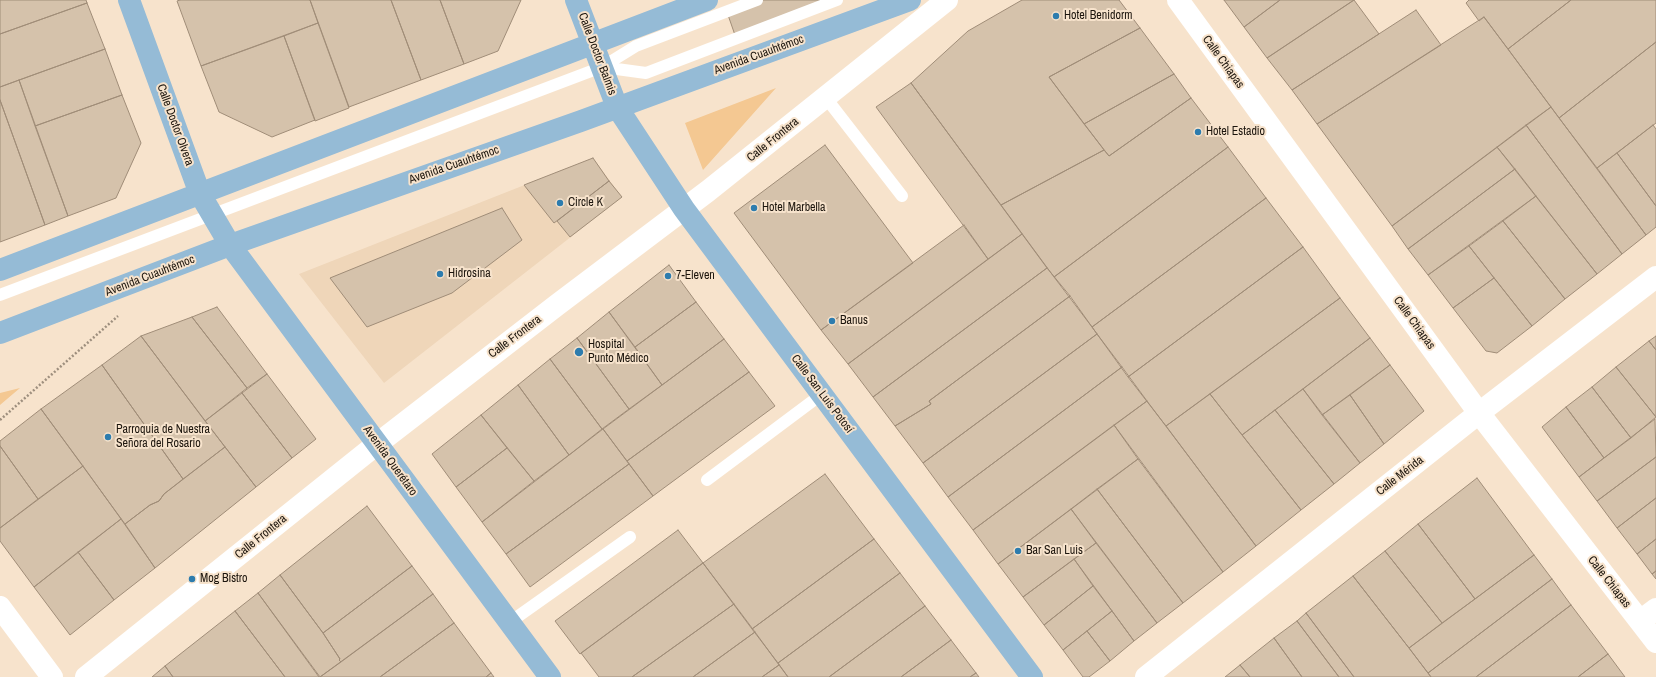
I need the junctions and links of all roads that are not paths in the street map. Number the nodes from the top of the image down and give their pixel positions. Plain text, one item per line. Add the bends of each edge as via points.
1 (129, 0) edge
2 (576, 0) edge
3 (707, 0) edge
4 (757, 0) edge
5 (837, 0) edge
6 (910, 0) edge
7 (947, 0) edge
8 (1178, 0) edge
9 (593, 43) junction
10 (602, 67) junction
11 (826, 98) junction
12 (617, 107) junction
13 (200, 194) junction
14 (902, 196) dead end
15 (684, 209) junction
16 (212, 214) junction
17 (230, 244) junction
18 (0, 270) edge
19 (1656, 277) edge
20 (0, 295) edge
21 (0, 333) edge
22 (822, 394) junction
23 (1479, 413) junction
24 (378, 444) junction
25 (707, 480) dead end
26 (630, 537) dead end
27 (0, 608) edge
28 (1648, 615) edge
29 (510, 622) junction
30 (1656, 642) edge
31 (52, 677) edge
32 (86, 677) edge
33 (550, 677) edge
34 (1032, 677) edge
35 (1146, 677) edge

1 - 13 main road, Calle Doctor Olvera
2 - 9 main road, Calle Doctor Balmis
3 - 9 main road
4 - 10 lane via 636,46
5 - 10 lane via 646,73
6 - 12 main road, Avenida Cuauhtémoc
7 - 11 street, Calle Frontera
8 - 23 street, Calle Chiapas
9 - 10 main road, Calle Doctor Balmis
9 - 13 main road
10 - 12 main road, Calle Doctor Balmis
10 - 16 lane
11 - 14 lane
11 - 15 street, Calle Frontera
12 - 15 main road, Calle San Luis Potosí
12 - 17 main road, Avenida Cuauhtémoc
13 - 16 main road, Calle Doctor Olvera
13 - 18 main road
15 - 22 main road, Calle San Luis Potosí
15 - 24 street, Calle Frontera
16 - 17 main road, Calle Doctor Olvera
16 - 20 lane
17 - 21 main road, Avenida Cuauhtémoc
17 - 24 main road, Avenida Querétaro
19 - 23 street, Calle Mérida
22 - 25 lane
22 - 34 main road, Calle San Luis Potosí
23 - 28 street, Calle Chiapas
23 - 35 street, Calle Mérida
24 - 29 main road, Avenida Querétaro
24 - 32 street, Calle Frontera
26 - 29 lane
27 - 31 street
28 - 30 street, Calle Chiapas
29 - 33 main road, Avenida Querétaro

